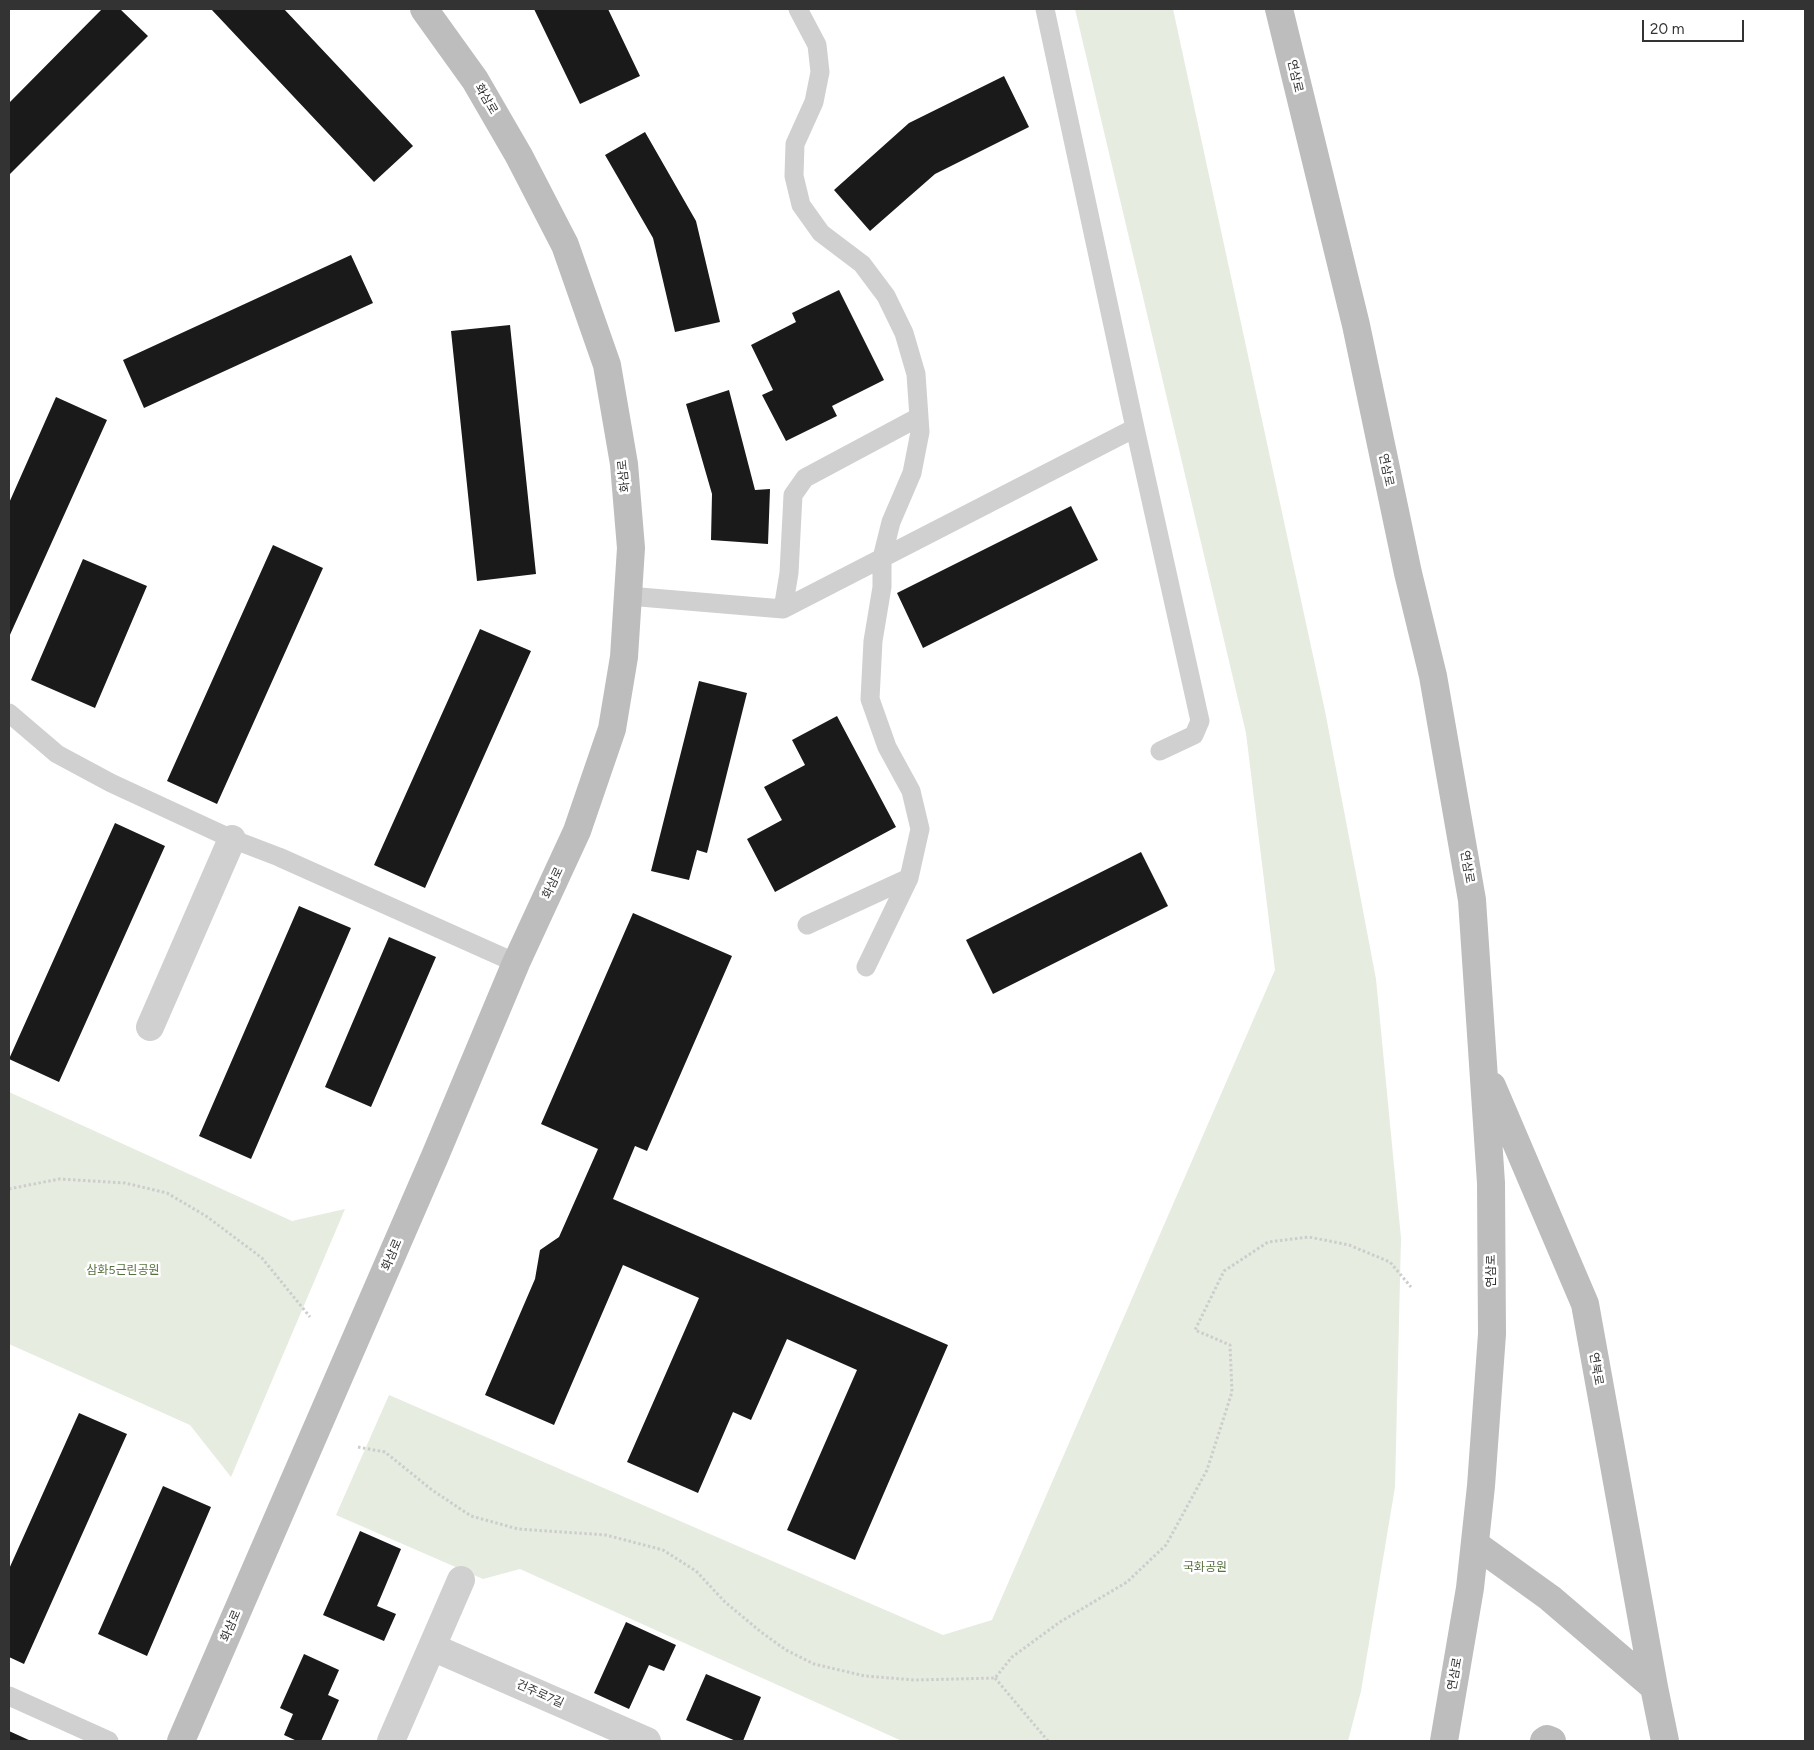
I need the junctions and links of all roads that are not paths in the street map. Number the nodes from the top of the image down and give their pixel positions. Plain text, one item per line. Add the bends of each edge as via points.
1 (424, 9) edge
2 (798, 9) edge
3 (1045, 9) edge
4 (1280, 9) edge
5 (918, 417) junction
6 (1135, 428) junction
7 (882, 558) junction
8 (628, 596) junction
9 (783, 609) junction
10 (9, 713) edge
11 (1160, 751) dead end
12 (232, 839) junction
13 (909, 878) junction
14 (807, 925) dead end
15 (516, 962) junction
16 (866, 967) dead end
17 (150, 1027) dead end
18 (1484, 1068) junction
19 (1475, 1544) junction
20 (461, 1580) dead end
21 (432, 1646) junction
22 (1654, 1687) junction
23 (9, 1696) edge
24 (109, 1741) edge
25 (181, 1741) edge
26 (391, 1741) edge
27 (647, 1741) edge
28 (1444, 1741) edge
29 (1544, 1741) edge
30 (1552, 1741) edge
31 (1665, 1741) edge

1 - 8 main road, 화삼로 via 475,80 565,245 607,365 624,464 630,548
2 - 5 lane via 817,45 820,72 814,102 795,144 794,176 801,205 822,233 862,264 886,296 904,333 916,374
3 - 6 lane
4 - 18 main road, 연삼로 via 1356,325 1433,676 1472,900
5 - 7 lane via 920,432 912,473 891,522
5 - 9 lane via 805,478 793,495 789,573
6 - 7 lane
6 - 11 lane via 1200,721 1194,735
7 - 9 lane
7 - 13 lane via 870,700 887,748 911,791 920,829
8 - 9 lane
8 - 15 main road, 화삼로 via 624,657 612,729 577,831
10 - 12 lane via 57,754
12 - 15 lane
12 - 17 street
13 - 14 lane
13 - 16 lane
15 - 25 main road, 화삼로 via 436,1156
18 - 19 main road, 연삼로 via 1491,1183 1492,1334
18 - 22 main road, 연북로 via 1585,1304
19 - 22 main road via 1550,1598
19 - 28 main road, 연삼로
20 - 21 street
21 - 26 street
21 - 27 street, 건주로7길
22 - 31 main road, 연북로
23 - 24 lane
29 - 30 main road

